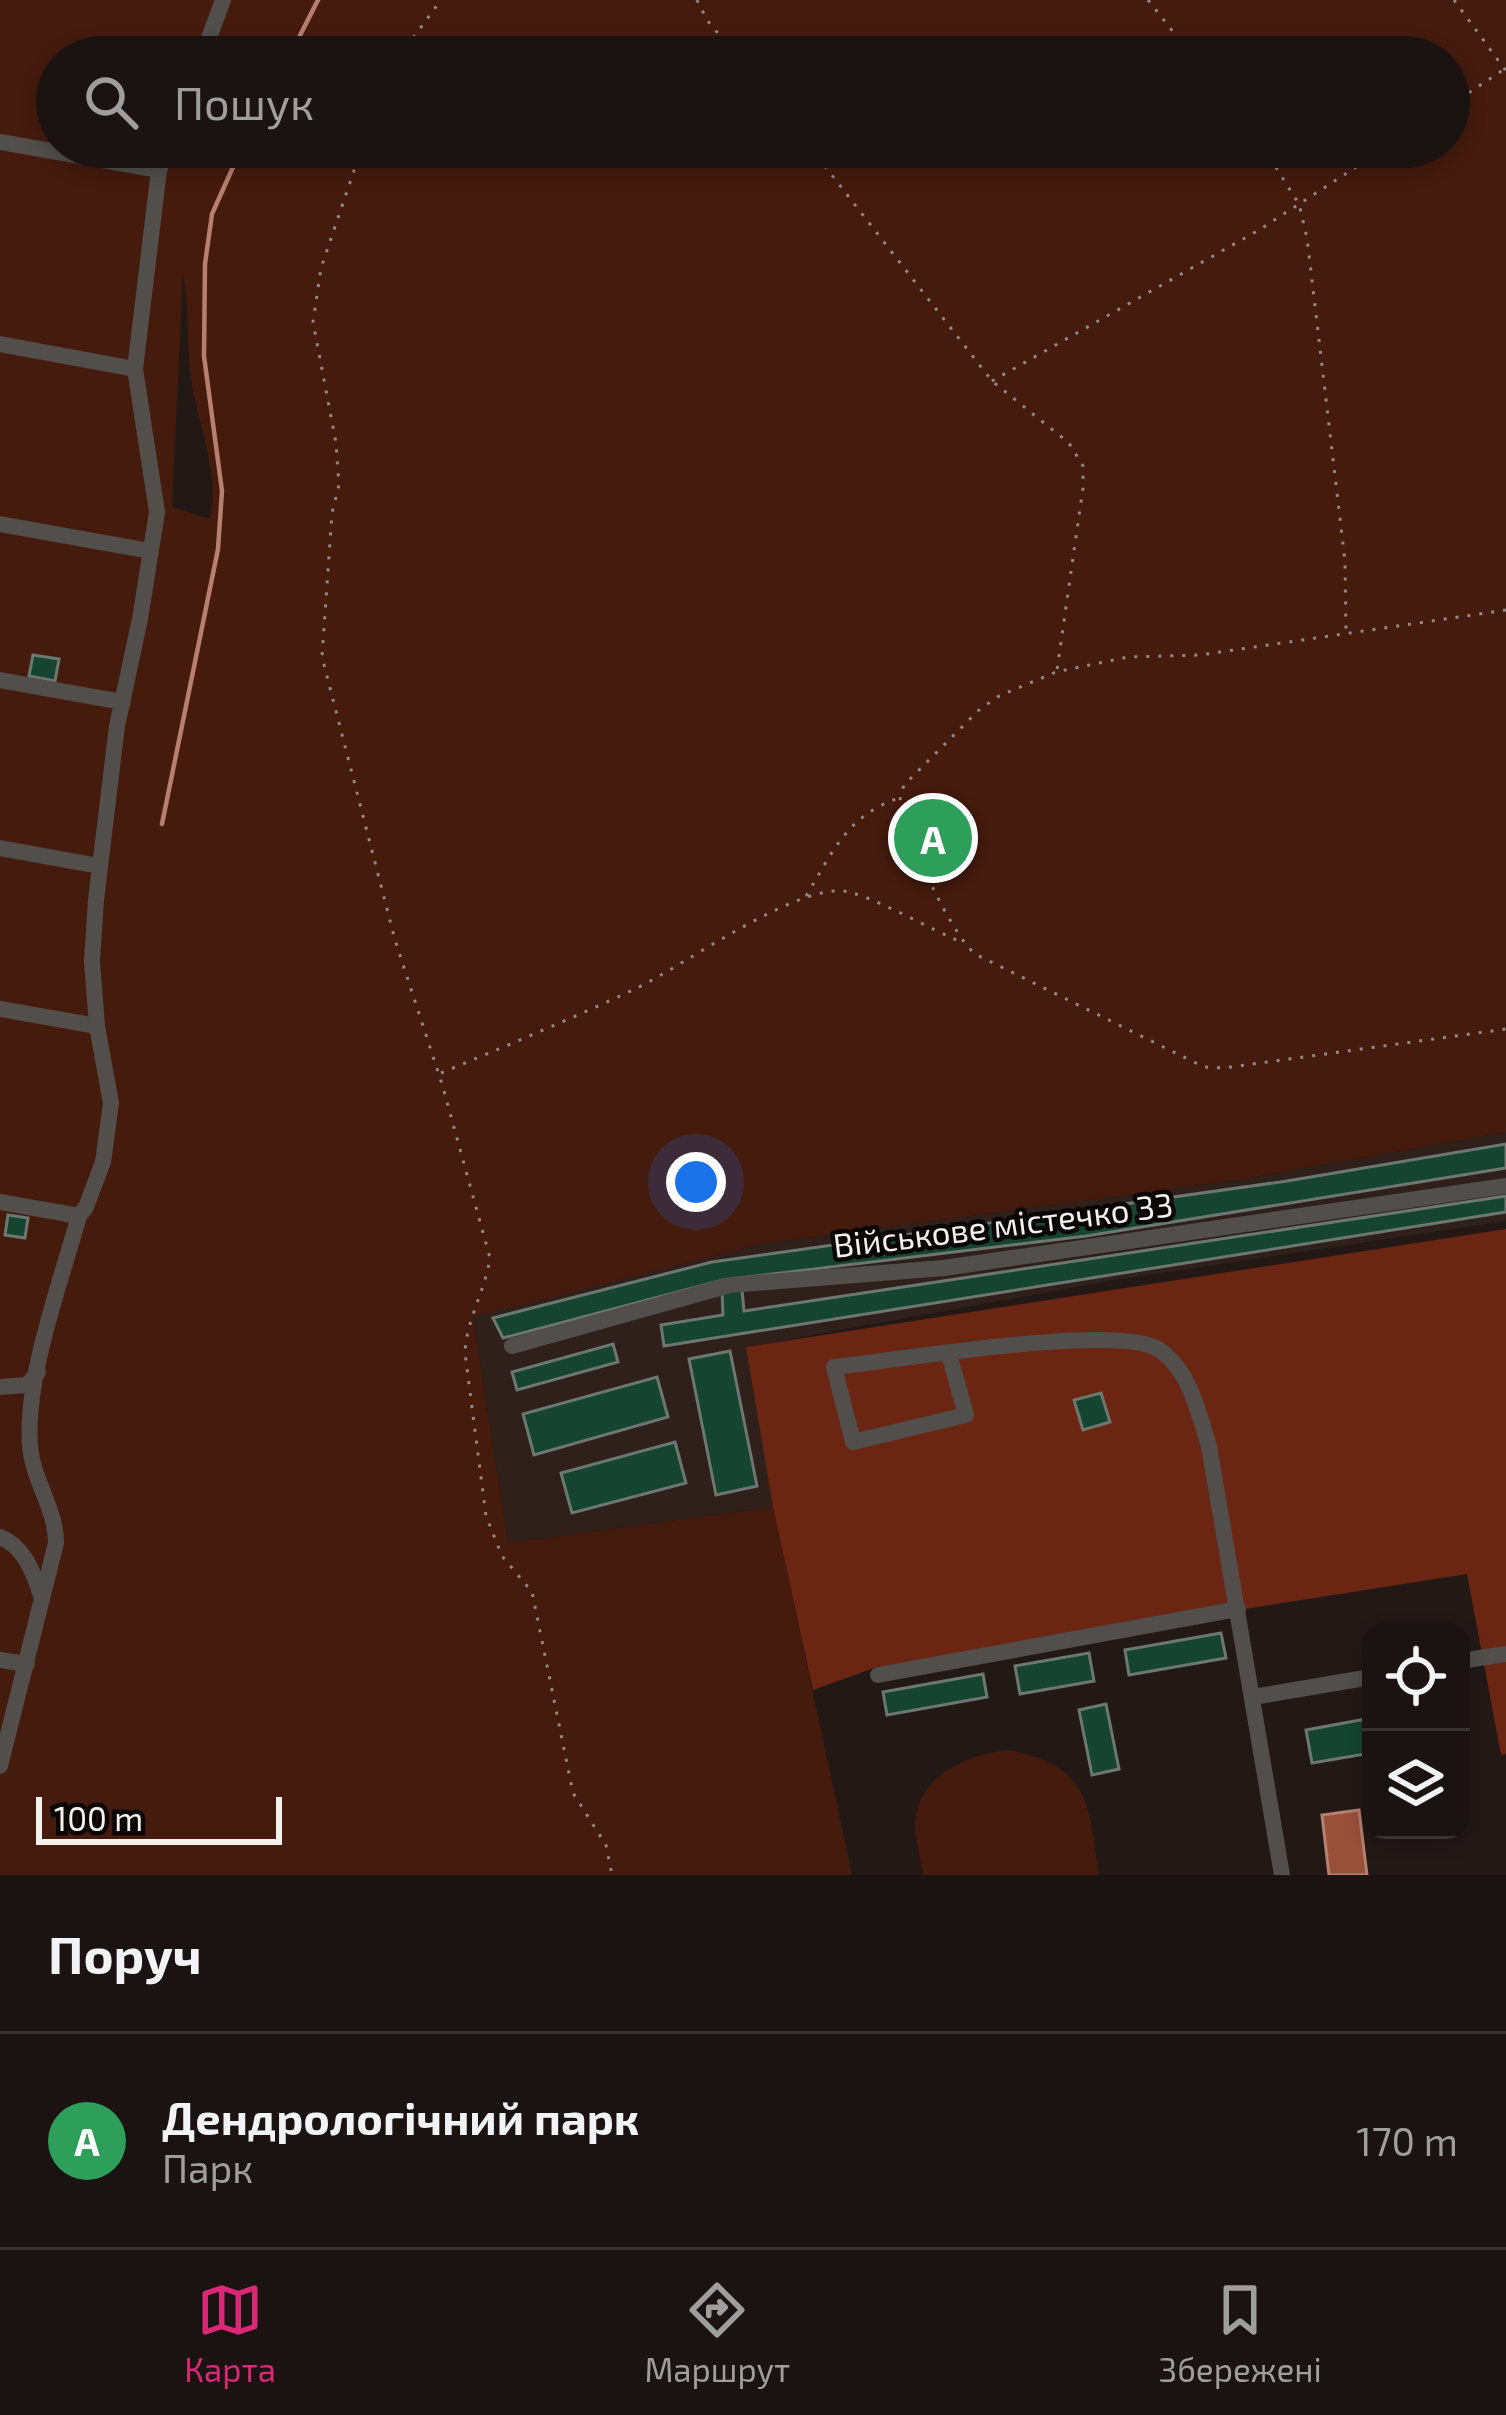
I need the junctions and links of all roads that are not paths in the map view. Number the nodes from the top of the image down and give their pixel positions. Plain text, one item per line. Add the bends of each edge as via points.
1 (223, 0) edge
2 (210, 36) edge
3 (0, 142) edge
4 (36, 148) edge
5 (148, 168) edge
6 (159, 170) joint
7 (0, 344) edge
8 (135, 369) junction
9 (0, 524) edge
10 (150, 551) junction
11 (0, 680) edge
12 (123, 702) junction
13 (0, 848) edge
14 (99, 866) junction
15 (0, 1009) edge
16 (97, 1026) junction
17 (1506, 1186) edge
18 (0, 1202) edge
19 (79, 1216) junction
20 (512, 1346) dead end
21 (949, 1354) junction
22 (38, 1372) junction
23 (0, 1387) edge
24 (0, 1537) edge
25 (43, 1601) junction
26 (1238, 1609) junction
27 (1506, 1654) edge
28 (0, 1660) edge
29 (1470, 1660) edge
30 (26, 1664) junction
31 (878, 1675) dead end
32 (1362, 1679) edge
33 (1253, 1697) junction
34 (0, 1766) edge
35 (1282, 1875) edge

1 - 2 street
3 - 4 street
5 - 6 street
6 - 8 street
7 - 8 street
8 - 10 street via 155,484
9 - 10 street
10 - 12 street
11 - 12 street
12 - 14 street
13 - 14 street
14 - 16 street
15 - 16 street
16 - 19 street via 111,1103 103,1162
17 - 20 street, Військове містечко 33 via 944,1268 730,1285
18 - 19 street
19 - 22 street
21 - 21 street via 834,1367 853,1442 966,1415
21 - 26 street via 1113,1340 1156,1347 1174,1362 1209,1446
22 - 23 street via 27,1385
22 - 25 street via 29,1441 56,1525
24 - 25 street via 23,1556
25 - 30 street
26 - 31 street
26 - 33 street
27 - 29 street
28 - 30 street
30 - 34 street
32 - 33 street
33 - 35 street

